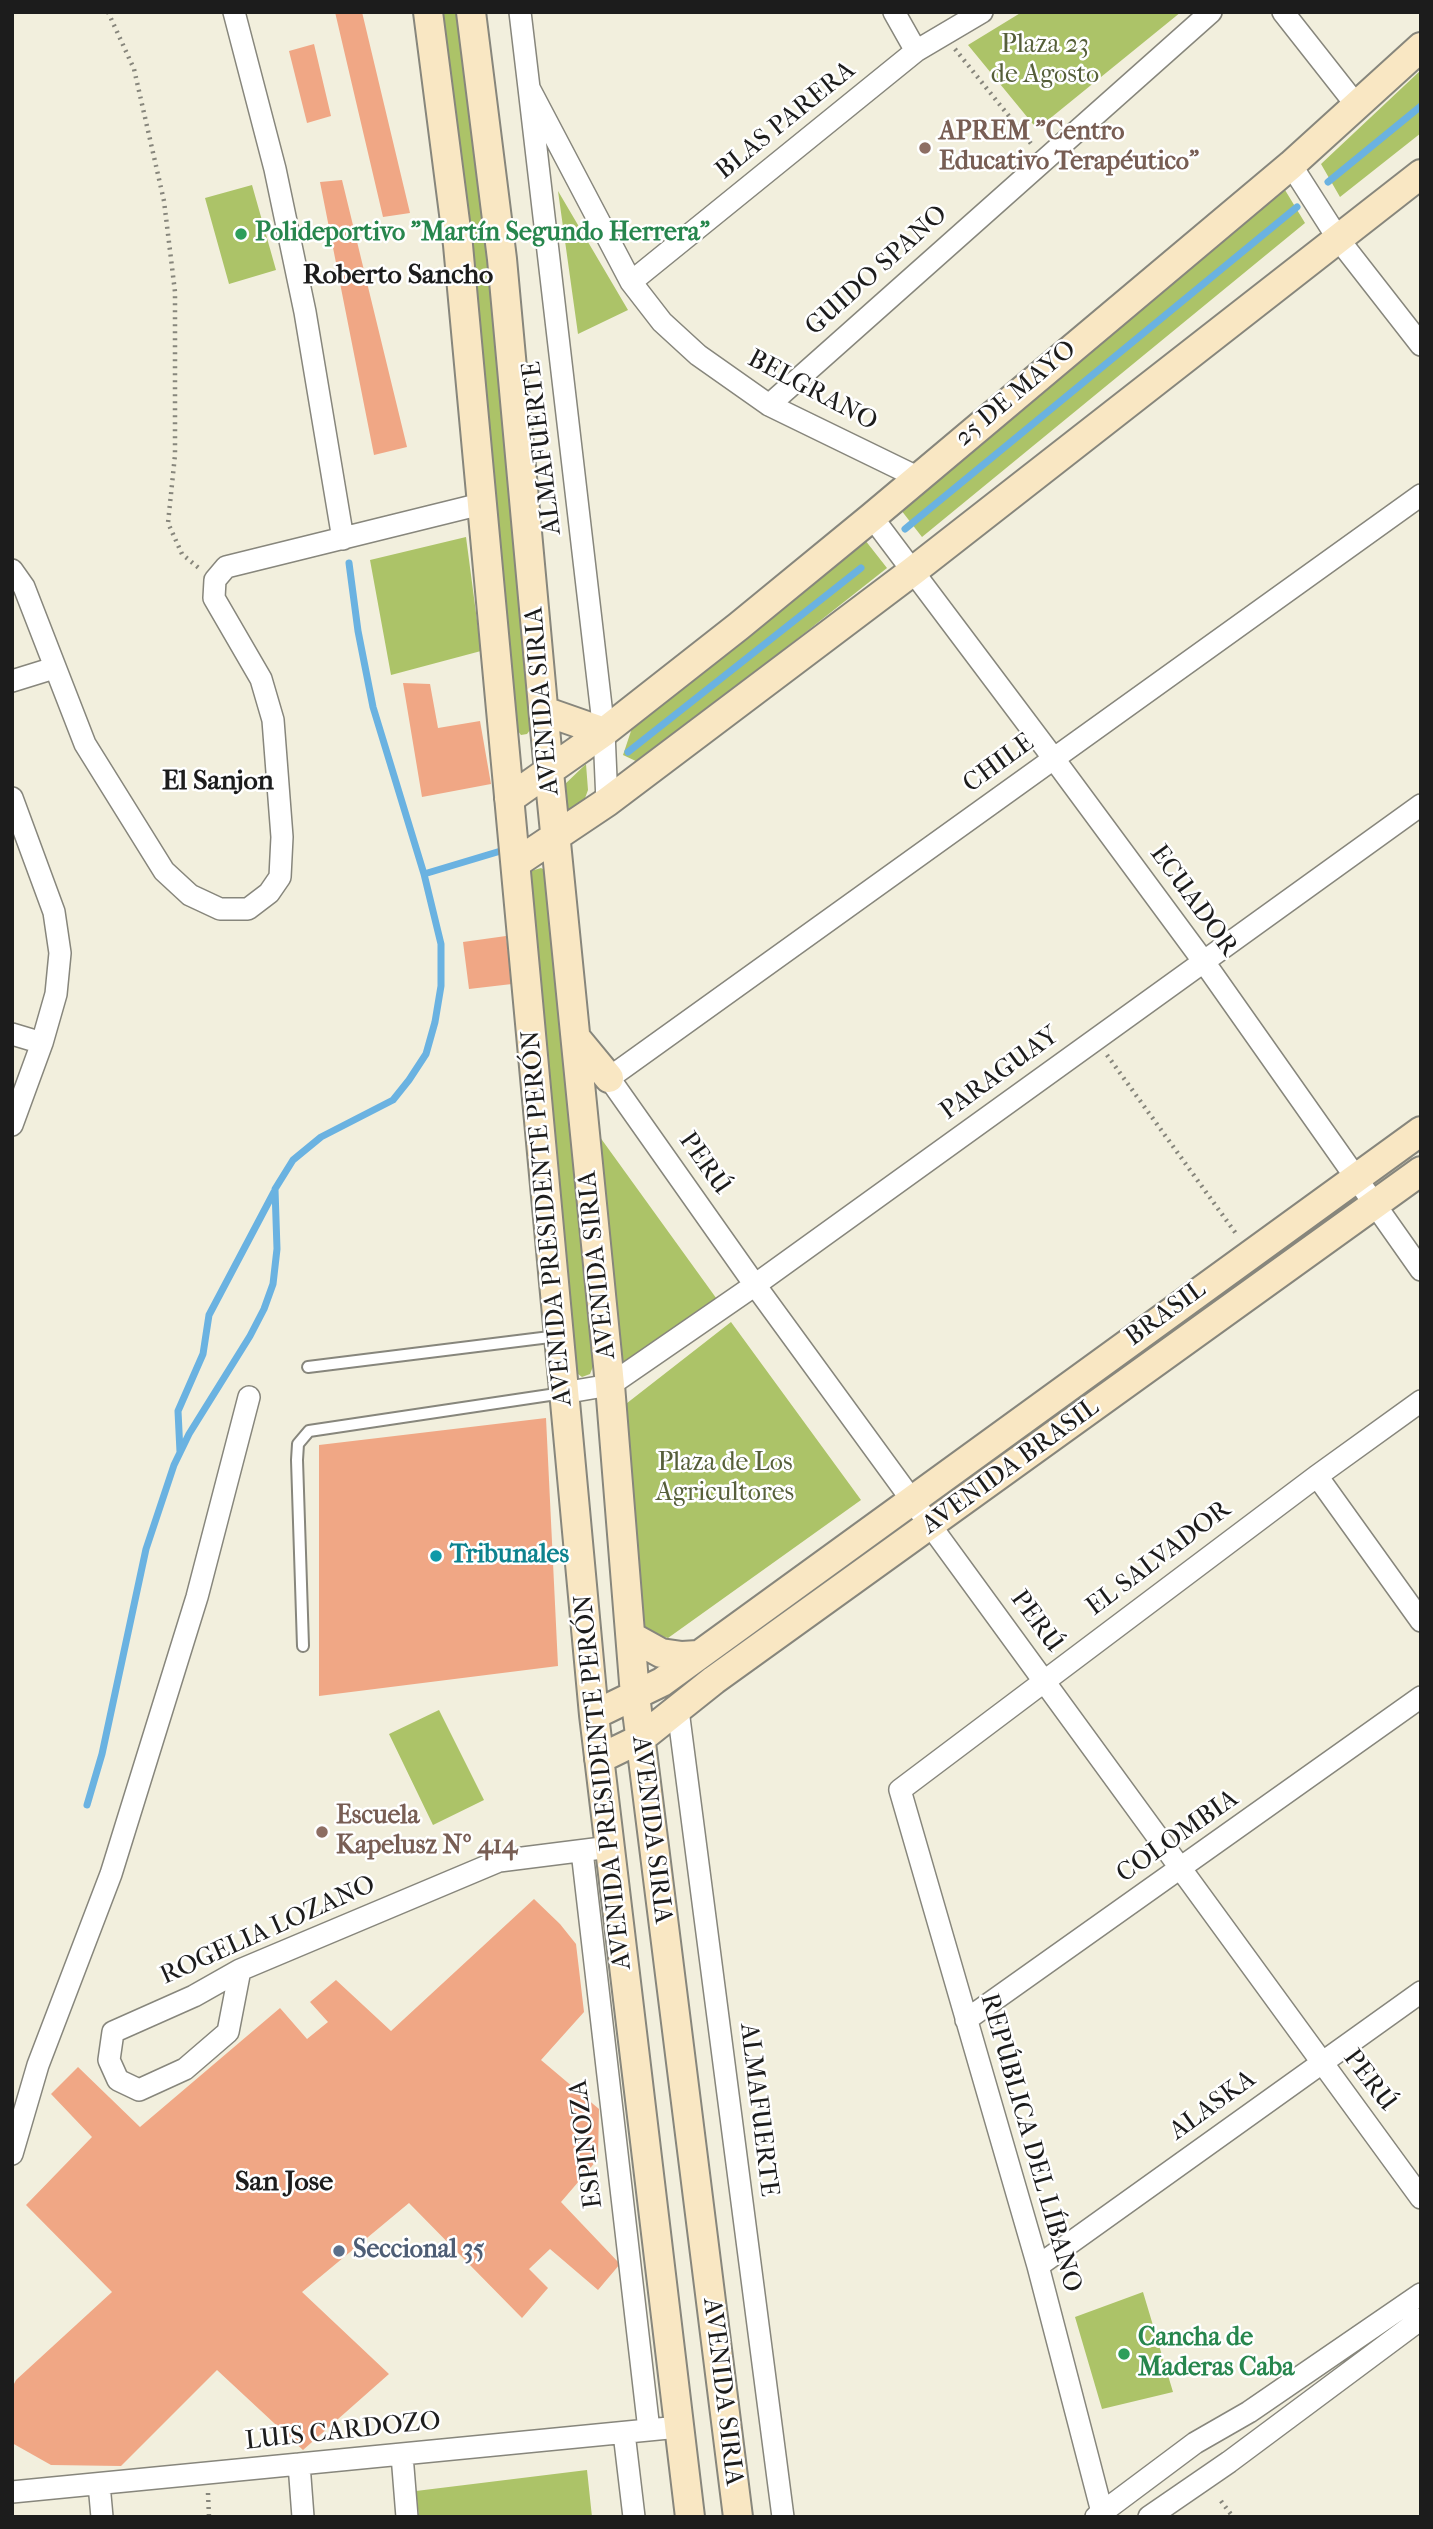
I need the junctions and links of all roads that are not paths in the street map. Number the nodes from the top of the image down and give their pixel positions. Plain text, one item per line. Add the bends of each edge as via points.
1 (234, 12) edge
2 (428, 12) edge
3 (471, 12) edge
4 (520, 12) edge
5 (894, 12) edge
6 (982, 12) edge
7 (1211, 12) edge
8 (1283, 12) edge
9 (1421, 47) edge
10 (916, 51) junction
11 (529, 88) junction
12 (1357, 106) junction
13 (1421, 174) edge
14 (1296, 175) junction
15 (1339, 240) junction
16 (631, 282) junction
17 (1421, 345) edge
18 (769, 405) junction
19 (917, 477) junction
20 (1421, 495) edge
21 (481, 504) junction
22 (877, 525) junction
23 (343, 538) junction
24 (907, 563) junction
25 (12, 570) edge
26 (54, 668) junction
27 (12, 681) edge
28 (544, 710) junction
29 (604, 732) junction
30 (1054, 759) junction
31 (549, 772) junction
32 (12, 798) edge
33 (509, 799) junction
34 (607, 802) junction
35 (1421, 806) edge
36 (556, 836) junction
37 (515, 850) junction
38 (1204, 962) junction
39 (12, 1034) edge
40 (576, 1038) junction
41 (42, 1043) junction
42 (608, 1078) junction
43 (12, 1125) edge
44 (1421, 1132) edge
45 (1421, 1171) edge
46 (1355, 1178) junction
47 (1374, 1205) junction
48 (1421, 1270) edge
49 (755, 1285) junction
50 (558, 1336) junction
51 (308, 1367) dead end
52 (610, 1385) junction
53 (563, 1393) junction
54 (249, 1397) dead end
55 (1421, 1401) edge
56 (1318, 1476) junction
57 (913, 1499) junction
58 (932, 1525) junction
59 (1421, 1621) edge
60 (632, 1637) junction
61 (303, 1646) dead end
62 (698, 1655) junction
63 (1044, 1681) junction
64 (635, 1695) junction
65 (1421, 1697) edge
66 (678, 1710) junction
67 (594, 1715) junction
68 (640, 1739) junction
69 (599, 1759) junction
70 (900, 1790) joint
71 (610, 1847) junction
72 (582, 1851) junction
73 (1180, 1870) junction
74 (240, 1970) junction
75 (1421, 1992) edge
76 (966, 2020) junction
77 (1320, 2063) junction
78 (12, 2154) edge
79 (1421, 2199) edge
80 (1038, 2266) junction
81 (1421, 2294) edge
82 (1421, 2319) edge
83 (679, 2427) junction
84 (649, 2430) junction
85 (624, 2433) junction
86 (402, 2455) junction
87 (299, 2465) junction
88 (99, 2484) junction
89 (12, 2492) edge
90 (1099, 2514) edge
91 (102, 2517) edge
92 (303, 2517) edge
93 (407, 2517) edge
94 (634, 2517) edge
95 (690, 2517) edge
96 (738, 2517) edge
97 (783, 2517) edge
98 (1149, 2517) edge

1 - 23 street via 275,169 305,312
2 - 21 main road, AVENIDA SIRIA via 458,245
3 - 28 main road, AVENIDA SIRIA via 502,259
4 - 11 street, BELGRANO
5 - 10 street
6 - 10 street, BLAS PARERA
7 - 18 street, GUIDO SPANO
8 - 12 street
9 - 12 main road, 25 DE MAYO
10 - 16 street, BLAS PARERA
11 - 16 street, BELGRANO
11 - 29 street, ALMAFUERTE
12 - 14 main road, 25 DE MAYO
13 - 15 main road
14 - 15 street
14 - 19 main road, 25 DE MAYO
15 - 17 street
15 - 24 main road
16 - 18 street, BELGRANO via 662,322 698,355
18 - 19 street, BELGRANO
19 - 22 main road, 25 DE MAYO
20 - 30 street, CHILE
21 - 23 street
21 - 33 main road, AVENIDA SIRIA
22 - 24 street, ECUADOR
22 - 29 main road, 25 DE MAYO
23 - 26 street via 226,567 215,580 214,598 261,679 273,720 282,837 280,877 269,893 248,909 220,909 200,900 163,870 85,744
24 - 30 street, ECUADOR
24 - 34 main road
25 - 26 street via 24,587
26 - 27 street
28 - 29 main road
28 - 31 main road, AVENIDA SIRIA
29 - 31 main road, 25 DE MAYO
29 - 34 street, ALMAFUERTE
30 - 38 street, ECUADOR
30 - 42 street, CHILE
31 - 33 main road, 25 DE MAYO
31 - 36 main road, AVENIDA SIRIA
32 - 41 street via 54,912 60,953 56,994
33 - 37 main road, AVENIDA SIRIA
34 - 36 main road
35 - 38 street, PARAGUAY
36 - 37 main road
36 - 40 main road, AVENIDA SIRIA
37 - 50 main road, AVENIDA PRESIDENTE PERÓN
38 - 46 street, ECUADOR
38 - 49 street, PARAGUAY
39 - 41 street
40 - 42 main road
40 - 52 main road, AVENIDA SIRIA
41 - 43 street
42 - 49 street, PERÚ
44 - 46 main road, BRASIL
45 - 47 main road, AVENIDA BRASIL
46 - 47 street, ECUADOR
46 - 57 main road, BRASIL
47 - 48 street, ECUADOR
47 - 58 main road, AVENIDA BRASIL
49 - 52 street, PARAGUAY
49 - 57 street, PERÚ
50 - 51 lane
50 - 53 main road, AVENIDA PRESIDENTE PERÓN
52 - 53 street
52 - 60 main road, AVENIDA SIRIA
53 - 61 lane via 309,1431 298,1444 297,1460
53 - 67 main road, AVENIDA PRESIDENTE PERÓN
54 - 78 street via 197,1597 119,1847 38,2064
55 - 56 street, EL SALVADOR
56 - 59 street
56 - 63 street, EL SALVADOR
57 - 58 street, PERÚ
57 - 62 main road, AVENIDA BRASIL
58 - 63 street, PERÚ
58 - 66 main road, AVENIDA BRASIL
60 - 62 main road via 661,1653
60 - 64 main road, AVENIDA SIRIA
62 - 64 main road, AVENIDA BRASIL
63 - 70 street, EL SALVADOR
63 - 73 street, PERÚ
64 - 67 main road, AVENIDA BRASIL
64 - 68 main road, AVENIDA SIRIA
65 - 73 street, COLOMBIA
66 - 68 main road, AVENIDA BRASIL
66 - 97 street, ALMAFUERTE
67 - 69 main road, AVENIDA PRESIDENTE PERÓN
68 - 69 main road, AVENIDA BRASIL
68 - 96 main road, AVENIDA SIRIA
69 - 71 main road, AVENIDA PRESIDENTE PERÓN
70 - 76 street, REPÚBLICA DEL LÍBANO
71 - 72 street, ROGELIA LOZANO
71 - 83 main road, AVENIDA PRESIDENTE PERÓN
72 - 74 street, ROGELIA LOZANO via 499,1861
72 - 84 street, ESPINOZA
73 - 76 street, COLOMBIA
73 - 77 street, PERÚ
74 - 74 street, ROGELIA LOZANO via 228,2032 185,2069 139,2091 118,2080 109,2060 113,2032
75 - 77 street, ALASKA
76 - 80 street, REPÚBLICA DEL LÍBANO
77 - 79 street, PERÚ
77 - 80 street, ALASKA
80 - 90 street, REPÚBLICA DEL LÍBANO
81 - 90 street via 1249,2412 1195,2443
82 - 98 street
83 - 84 street, LUIS CARDOZO
83 - 95 main road, AVENIDA PRESIDENTE PERÓN
84 - 85 street, LUIS CARDOZO
85 - 86 street, LUIS CARDOZO
85 - 94 street
86 - 87 street, LUIS CARDOZO
86 - 93 street
87 - 88 street, LUIS CARDOZO
87 - 92 street
88 - 89 street, LUIS CARDOZO
88 - 91 street

